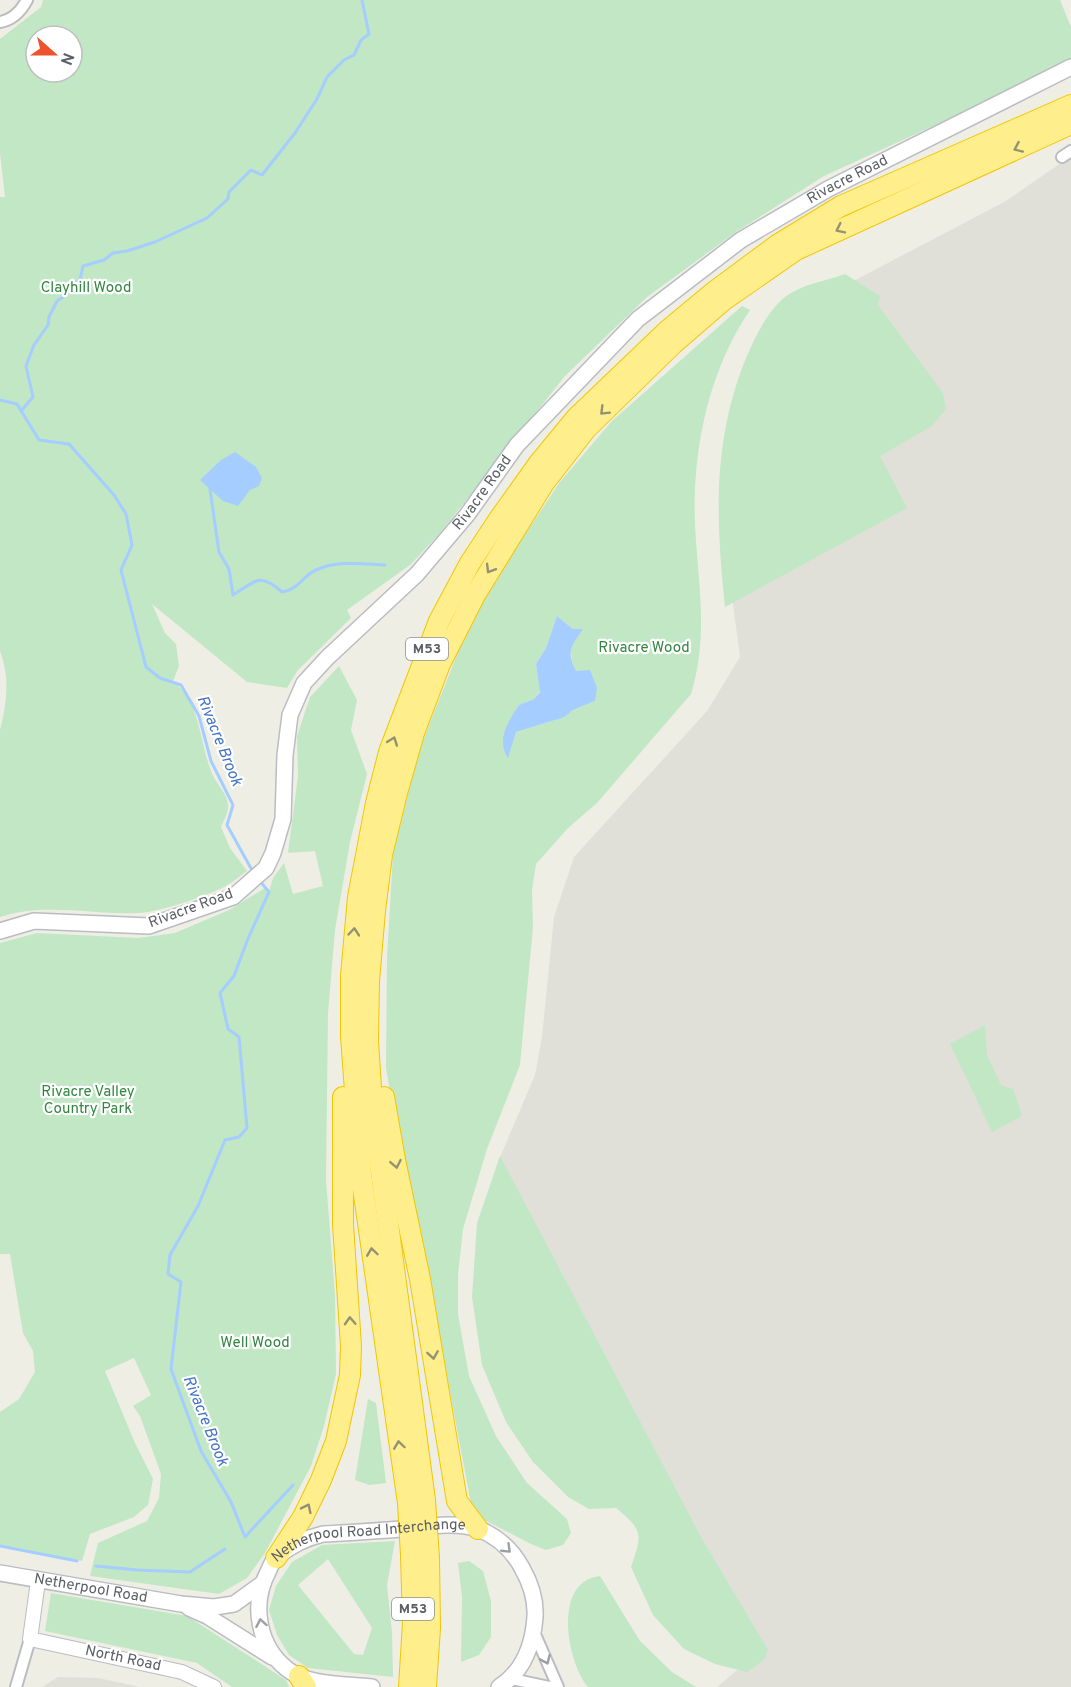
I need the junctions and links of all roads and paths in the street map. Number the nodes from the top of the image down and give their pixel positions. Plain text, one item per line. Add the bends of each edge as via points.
1 (27, 0) edge
2 (0, 22) edge
3 (1071, 67) edge
4 (1071, 105) edge
5 (1071, 124) edge
6 (0, 931) edge
7 (360, 978) junction
8 (478, 1529) junction
9 (276, 1558) junction
10 (0, 1573) edge
11 (39, 1581) junction
12 (262, 1583) junction
13 (181, 1604) junction
14 (534, 1632) junction
15 (30, 1639) junction
16 (279, 1661) junction
17 (420, 1664) junction
18 (302, 1681) edge
19 (506, 1683) edge
20 (16, 1687) edge
21 (214, 1687) edge
22 (372, 1687) edge
23 (409, 1687) edge
24 (426, 1687) edge
25 (549, 1687) edge
26 (558, 1687) edge

1 - 2 street via 14,16
3 - 6 main road, Rivacre Road via 828,189 741,240 638,320 517,445 467,515 417,574 304,683 290,715 283,819 273,853 266,868 233,897 149,926 34,921
7 -> 4 highway, M53 via 358,897 389,752 439,621 470,563 538,463 576,418 668,330 777,245 841,206
5 -> 7 highway, M53 via 796,250 724,300 586,429 514,528 440,664 397,793
7 -> 8 highway via 420,1279 457,1501
9 -> 7 highway via 303,1517 321,1479 336,1441 350,1375 343,1224 343,1041
7 - 17 highway, M53, bridge via 351,1036 361,1173 416,1502 420,1557 413,1589
8 - 9 main road, Netherpool Road Interchange via 442,1526 323,1534 305,1539
8 -> 14 main road, Netherpool Road Interchange via 506,1546 528,1578 536,1611
9 - 12 main road, Netherpool Road Interchange
10 - 11 main road, Netherpool Road
11 - 13 main road, Netherpool Road
11 - 15 street
12 - 13 main road, Netherpool Road via 234,1604
16 -> 12 main road, Netherpool Road Interchange via 265,1642 260,1622 258,1599
13 - 16 main road, Netherpool Road
14 - 19 main road, Netherpool Road Interchange via 522,1666
14 -> 26 street
15 - 20 street
15 - 21 street, North Road via 182,1672
16 - 18 main road, Netherpool Road Interchange
17 - 23 highway, M53
17 - 24 highway, M53
18 - 22 main road, Netherpool Road Interchange
19 - 25 street

